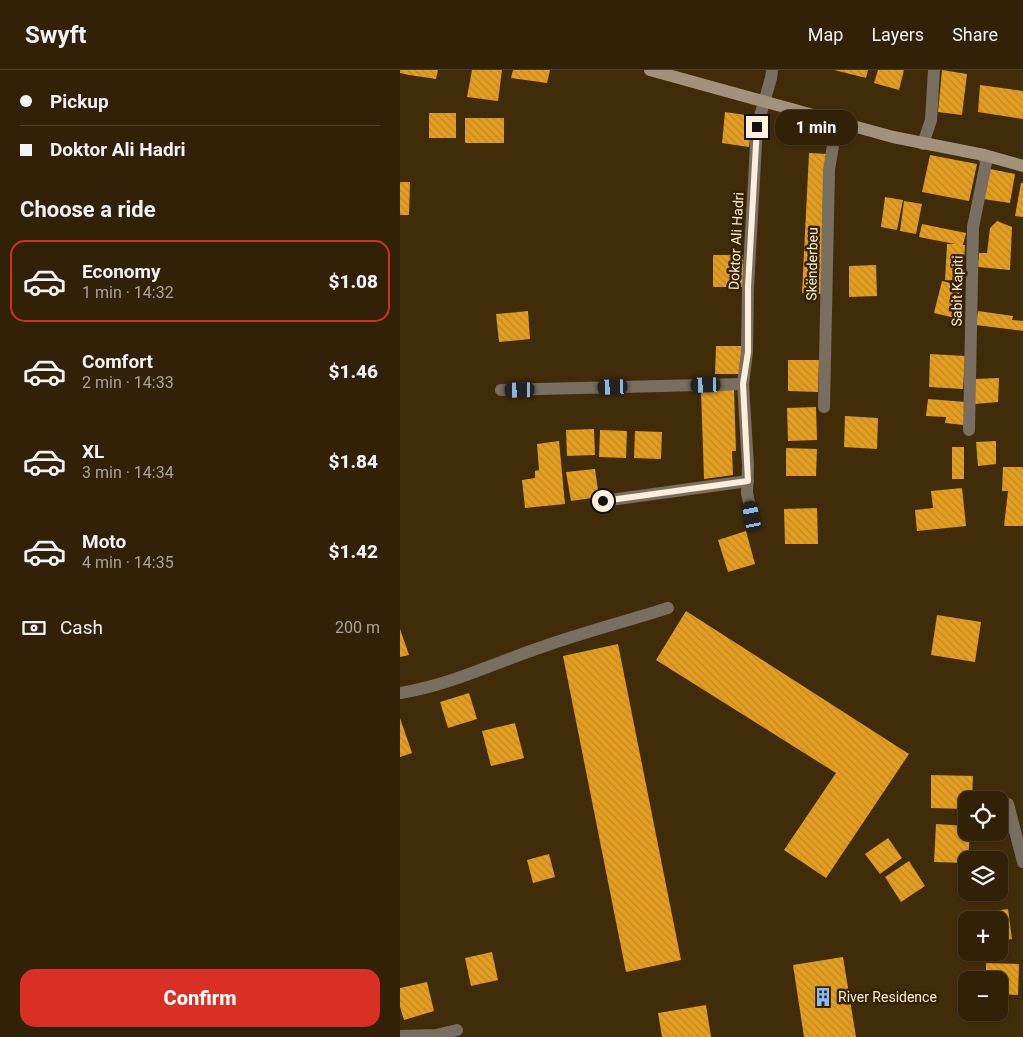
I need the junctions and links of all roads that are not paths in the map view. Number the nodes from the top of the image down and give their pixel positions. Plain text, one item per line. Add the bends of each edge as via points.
1 (650, 70) edge
2 (772, 70) edge
3 (934, 70) edge
4 (669, 72) edge
5 (763, 101) junction
6 (837, 122) junction
7 (923, 144) junction
8 (984, 155) junction
9 (1023, 166) edge
10 (743, 384) junction
11 (501, 390) dead end
12 (824, 407) dead end
13 (969, 430) dead end
14 (748, 481) junction
15 (603, 501) dead end
16 (752, 516) dead end
17 (668, 608) dead end
18 (400, 693) edge
19 (1008, 804) dead end
20 (1023, 862) edge
21 (457, 1030) dead end
22 (400, 1036) edge

1 - 4 main road
2 - 5 street
3 - 7 street via 931,120
4 - 5 main road
5 - 6 main road
5 - 10 street, Doktor Ali Hadri via 757,127 748,287 748,352
6 - 7 main road
6 - 12 street, Skënderbeu via 829,170
7 - 8 main road
8 - 9 main road
8 - 13 street, Sabit Kapiti via 986,163 973,227
10 - 11 street
10 - 14 street, Doktor Ali Hadri
14 - 15 street
14 - 16 street, Doktor Ali Hadri
17 - 18 street via 544,646 457,679
19 - 20 street
21 - 22 street via 436,1035

